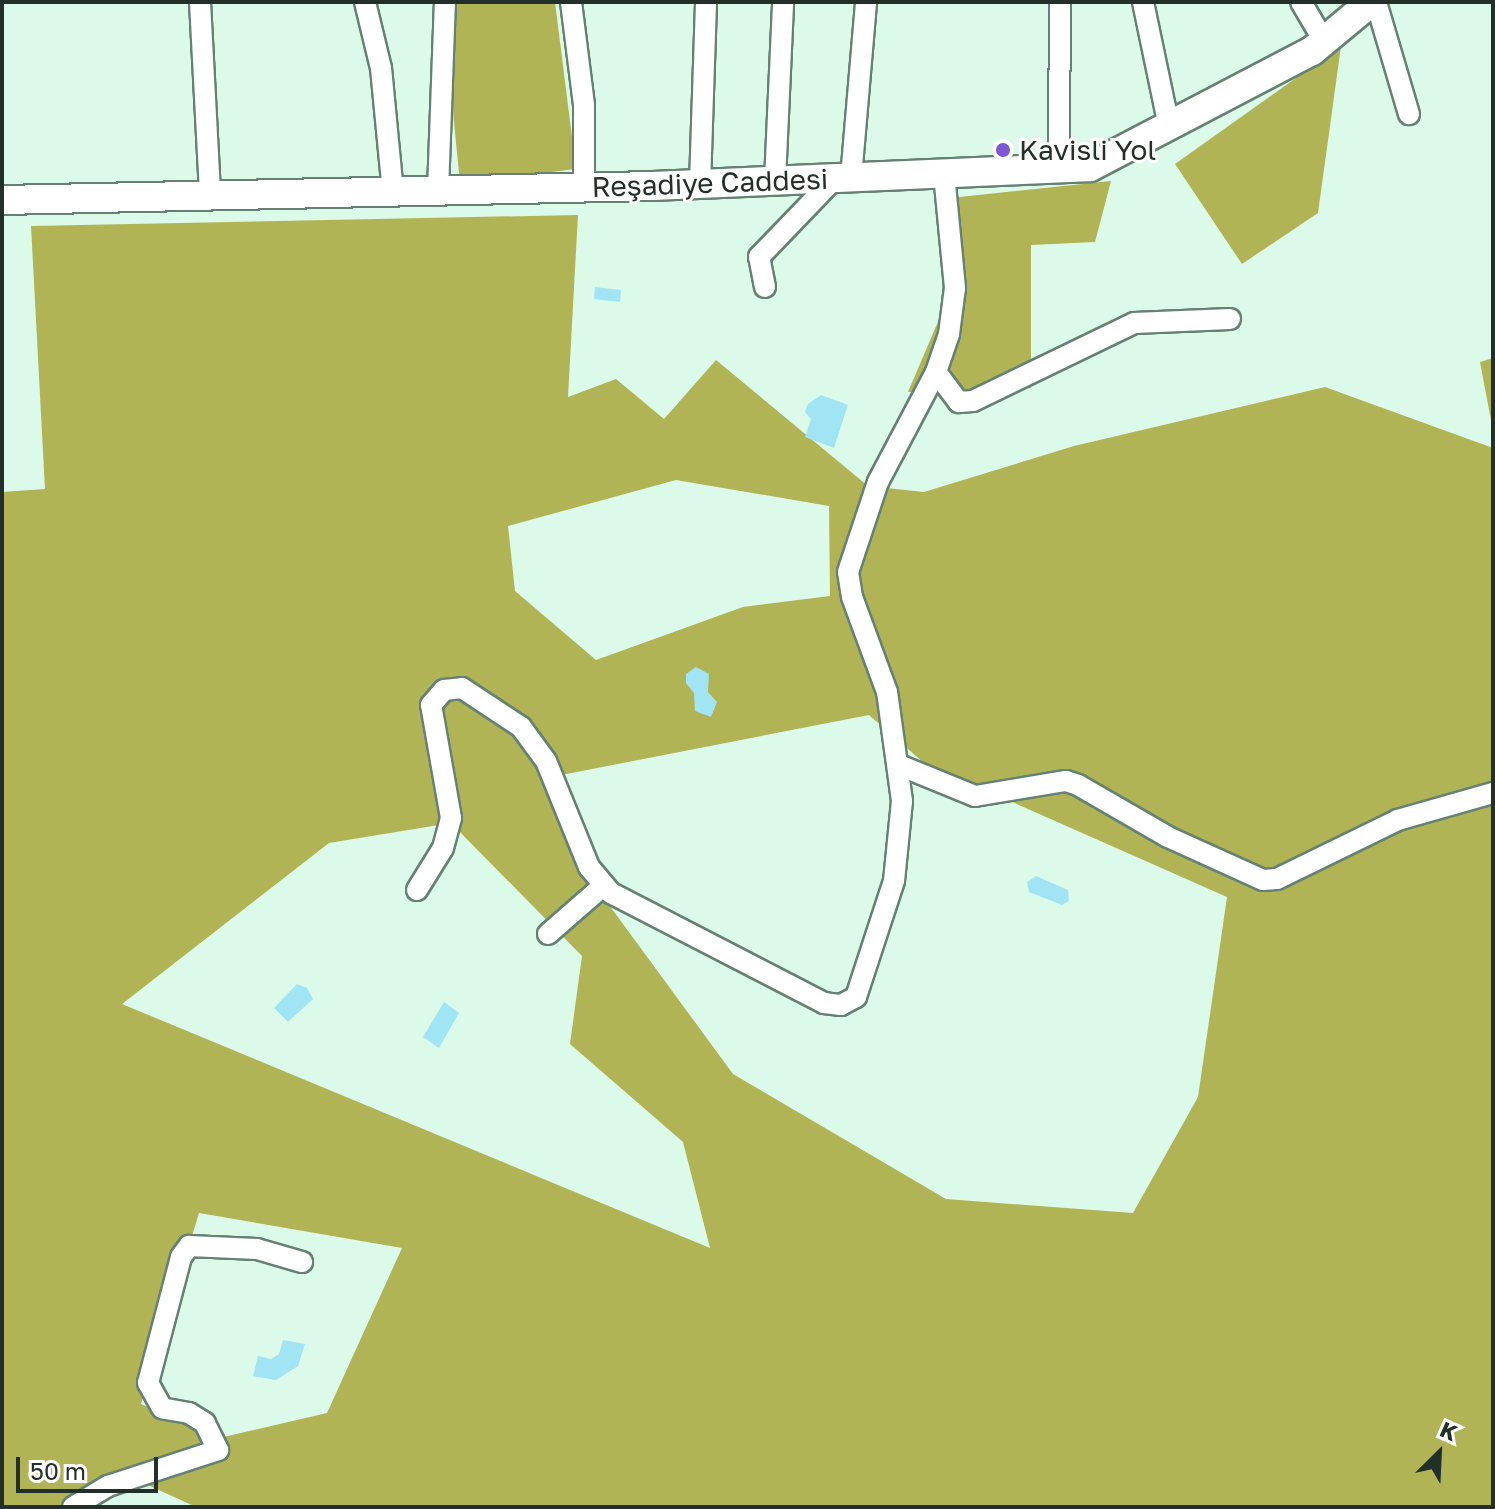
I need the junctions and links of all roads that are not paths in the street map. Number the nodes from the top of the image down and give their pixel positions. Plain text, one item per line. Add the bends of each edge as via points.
1 (200, 2) edge
2 (365, 2) edge
3 (445, 2) edge
4 (571, 2) edge
5 (706, 2) edge
6 (783, 2) edge
7 (866, 2) edge
8 (1060, 2) edge
9 (1143, 2) edge
10 (1301, 2) edge
11 (1374, 2) edge
12 (1324, 41) junction
13 (1409, 114) dead end
14 (1169, 126) junction
15 (1059, 169) junction
16 (944, 174) junction
17 (842, 178) junction
18 (775, 181) junction
19 (700, 184) junction
20 (584, 188) junction
21 (438, 191) junction
22 (393, 192) junction
23 (210, 196) junction
24 (2, 200) edge
25 (765, 287) dead end
26 (1230, 319) dead end
27 (936, 372) junction
28 (899, 765) junction
29 (1493, 793) edge
30 (603, 886) junction
31 (417, 890) dead end
32 (548, 934) dead end
33 (302, 1262) dead end
34 (73, 1507) edge

1 - 23 street
2 - 22 street via 381,68
3 - 21 street
4 - 20 street via 584,105
5 - 19 street
6 - 18 street
7 - 17 street
8 - 15 street
9 - 14 street
10 - 12 street
11 - 12 street, Reşadiye Caddesi
11 - 13 street
12 - 14 street, Reşadiye Caddesi
14 - 15 street, Reşadiye Caddesi via 1090,167
15 - 16 street, Reşadiye Caddesi
16 - 17 street, Reşadiye Caddesi
16 - 27 street via 955,288 949,334
17 - 18 street, Reşadiye Caddesi
17 - 25 street via 759,257
18 - 19 street, Reşadiye Caddesi
19 - 20 street, Reşadiye Caddesi
20 - 21 street, Reşadiye Caddesi
21 - 22 street, Reşadiye Caddesi
22 - 23 street, Reşadiye Caddesi
23 - 24 street, Reşadiye Caddesi
26 - 27 street via 1134,323 973,401 959,402
27 - 28 street via 878,482 848,572 887,692
28 - 29 street via 975,796 1066,781 1168,837 1263,880 1277,879 1398,820
28 - 30 street via 902,826 894,881 862,987 848,1003 824,1003 622,902
30 - 31 street via 573,832 546,761 521,727 472,693 452,687 431,705 451,818 443,848
30 - 32 street
33 - 34 street via 257,1249 189,1246 148,1383 162,1408 189,1413 205,1423 218,1450 108,1486

